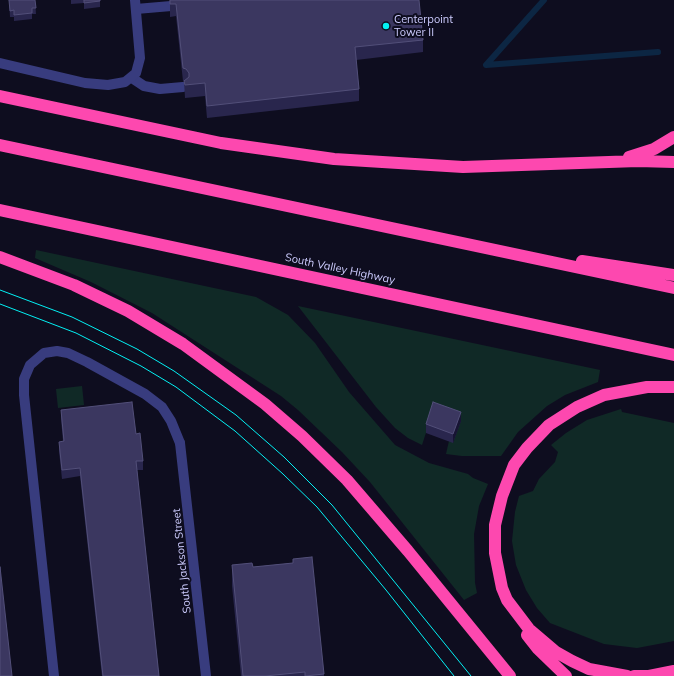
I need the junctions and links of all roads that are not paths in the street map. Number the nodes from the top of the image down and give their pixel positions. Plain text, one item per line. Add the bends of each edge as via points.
1 (189, 3) edge
2 (135, 5) edge
3 (0, 63) edge
4 (132, 78) junction
5 (183, 87) edge
6 (0, 96) edge
7 (674, 137) edge
8 (0, 145) edge
9 (674, 162) edge
10 (568, 164) junction
11 (0, 210) edge
12 (450, 241) junction
13 (0, 257) edge
14 (674, 275) edge
15 (674, 288) edge
16 (674, 355) edge
17 (674, 387) edge
18 (507, 600) junction
19 (674, 671) edge
20 (54, 676) edge
21 (206, 676) edge
22 (510, 676) edge
23 (566, 676) edge
24 (627, 676) edge
25 (634, 676) edge

1 - 2 street
2 - 4 street via 140,58
3 - 4 street via 101,85 115,84
4 - 5 street via 144,86 160,89
6 - 10 highway via 221,143 334,159 463,167
7 - 10 highway via 631,156
8 - 12 highway
9 - 10 highway
11 - 16 highway, South Valley Highway
12 - 14 highway
12 - 15 highway
13 - 22 highway via 94,294 150,323 265,404 330,463 376,513
17 - 18 highway via 630,389 594,399 576,407 550,425 527,448 507,479 495,525 496,565
18 - 23 highway via 517,622 530,640
18 - 24 highway via 529,629 556,652 589,669
19 - 25 highway
20 - 21 street, South Jackson Street via 24,379 30,365 44,353 57,351 87,362 145,394 162,407 171,421 180,443

